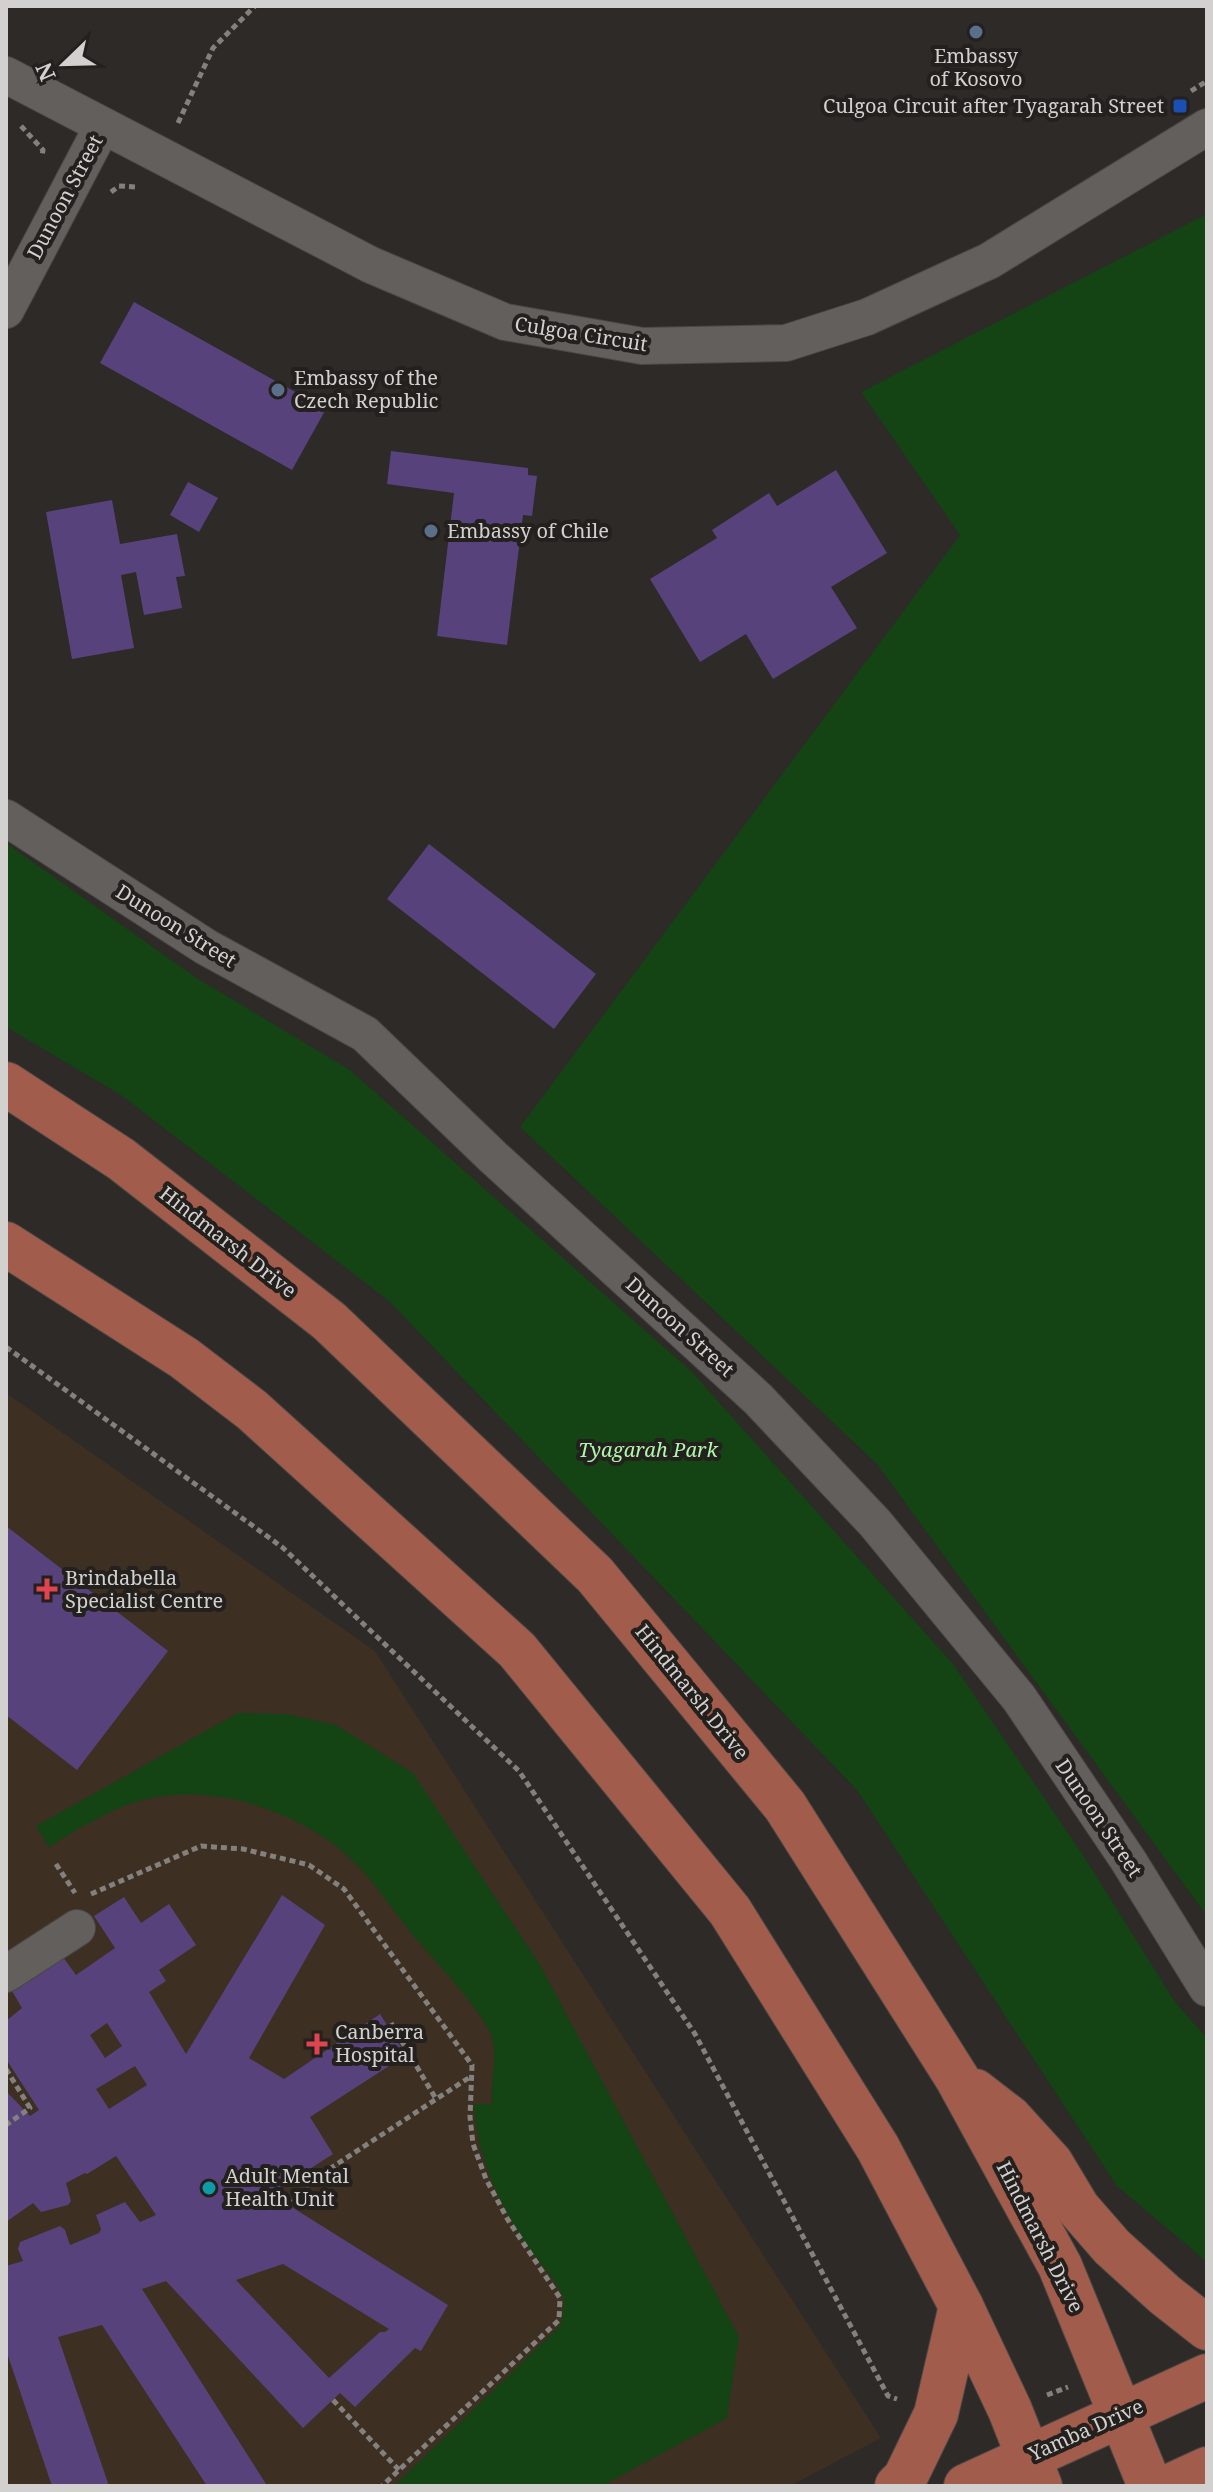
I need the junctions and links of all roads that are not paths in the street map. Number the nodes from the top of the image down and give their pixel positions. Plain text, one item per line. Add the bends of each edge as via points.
1 (6, 75) edge
2 (102, 127) junction
3 (1207, 127) edge
4 (6, 310) edge
5 (6, 818) edge
6 (6, 1084) edge
7 (6, 1244) edge
8 (80, 1913) road end
9 (6, 1974) edge
10 (1207, 1988) edge
11 (957, 2078) junction
12 (961, 2306) junction
13 (1207, 2328) edge
14 (1207, 2376) edge
15 (1121, 2415) junction
16 (1207, 2469) edge
17 (1035, 2471) edge
18 (897, 2486) edge
19 (966, 2486) edge
20 (1150, 2486) edge
21 (1170, 2486) edge

1 - 2 street, Culgoa Circuit
2 - 3 street, Culgoa Circuit via 371,265 505,322 642,346 786,343 867,317 989,261
2 - 4 street, Dunoon Street
5 - 10 street, Dunoon Street via 206,947 365,1034 758,1399 875,1523 1019,1698
6 - 11 main road, Hindmarsh Drive via 121,1159 329,1321 595,1575 785,1806
7 - 12 main road via 184,1358 252,1410 517,1650 730,1911 878,2148
8 - 9 street
11 - 13 main road via 1010,2118 1051,2163 1078,2208 1112,2247
11 - 15 main road, Hindmarsh Drive via 1060,2266
12 - 17 main road
12 - 18 main road via 936,2414
14 - 15 main road, Yamba Drive
15 - 17 main road, Yamba Drive
15 - 20 main road, Hindmarsh Drive
16 - 21 main road
17 - 19 main road, Yamba Drive

